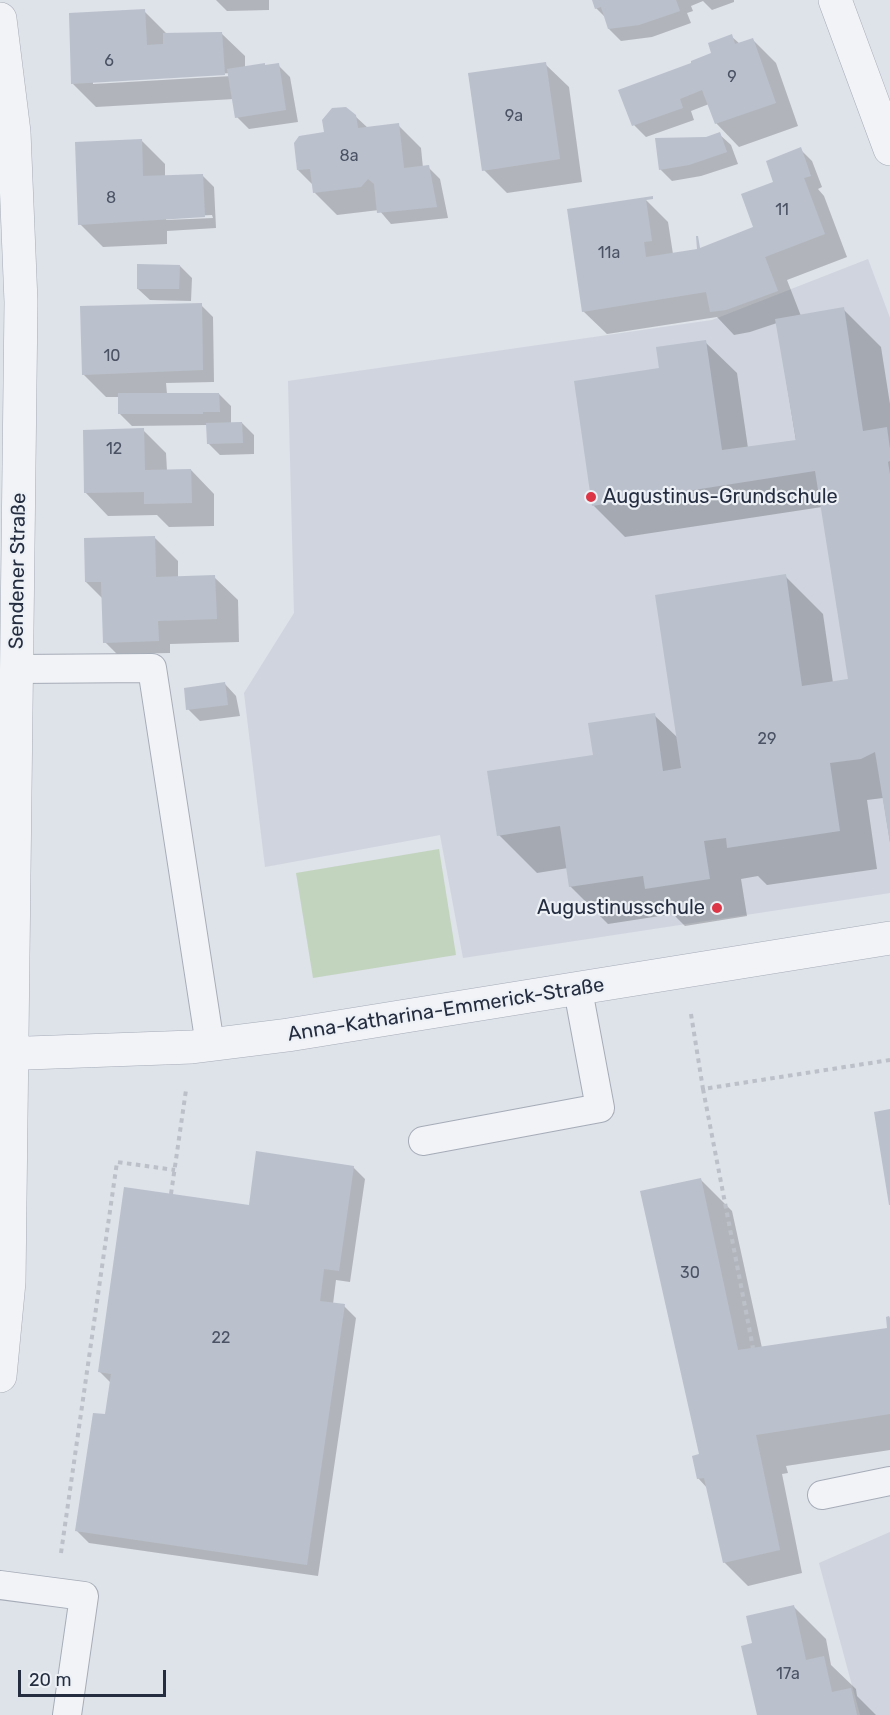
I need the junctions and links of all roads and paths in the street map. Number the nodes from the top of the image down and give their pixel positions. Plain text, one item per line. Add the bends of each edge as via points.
1 (835, 0) edge
2 (0, 19) edge
3 (887, 132) edge
4 (17, 669) junction
5 (890, 938) edge
6 (685, 972) junction
7 (578, 990) junction
8 (201, 1046) junction
9 (6, 1054) edge
10 (890, 1060) edge
11 (703, 1089) junction
12 (423, 1141) dead end
13 (175, 1170) junction
14 (171, 1194) dead end
15 (753, 1348) dead end
16 (0, 1376) edge
17 (890, 1481) edge
18 (822, 1495) dead end
19 (0, 1585) edge
20 (55, 1592) junction
21 (67, 1715) edge

1 - 3 street
2 - 4 street, Sendener Straße via 14,132 21,261
4 - 8 lane via 152,668
4 - 9 street, Sendener Straße
5 - 6 street, Anna-Katharina-Emmerick-Straße
6 - 7 street, Anna-Katharina-Emmerick-Straße
6 - 11 path
7 - 8 street, Anna-Katharina-Emmerick-Straße
7 - 12 lane via 600,1108
8 - 9 street, Anna-Katharina-Emmerick-Straße
8 - 13 path
9 - 16 street, Sendener Straße via 9,1282
10 - 11 path
11 - 15 path
13 - 14 path
13 - 20 path via 117,1162
17 - 18 lane
19 - 20 lane
20 - 21 lane via 84,1596

